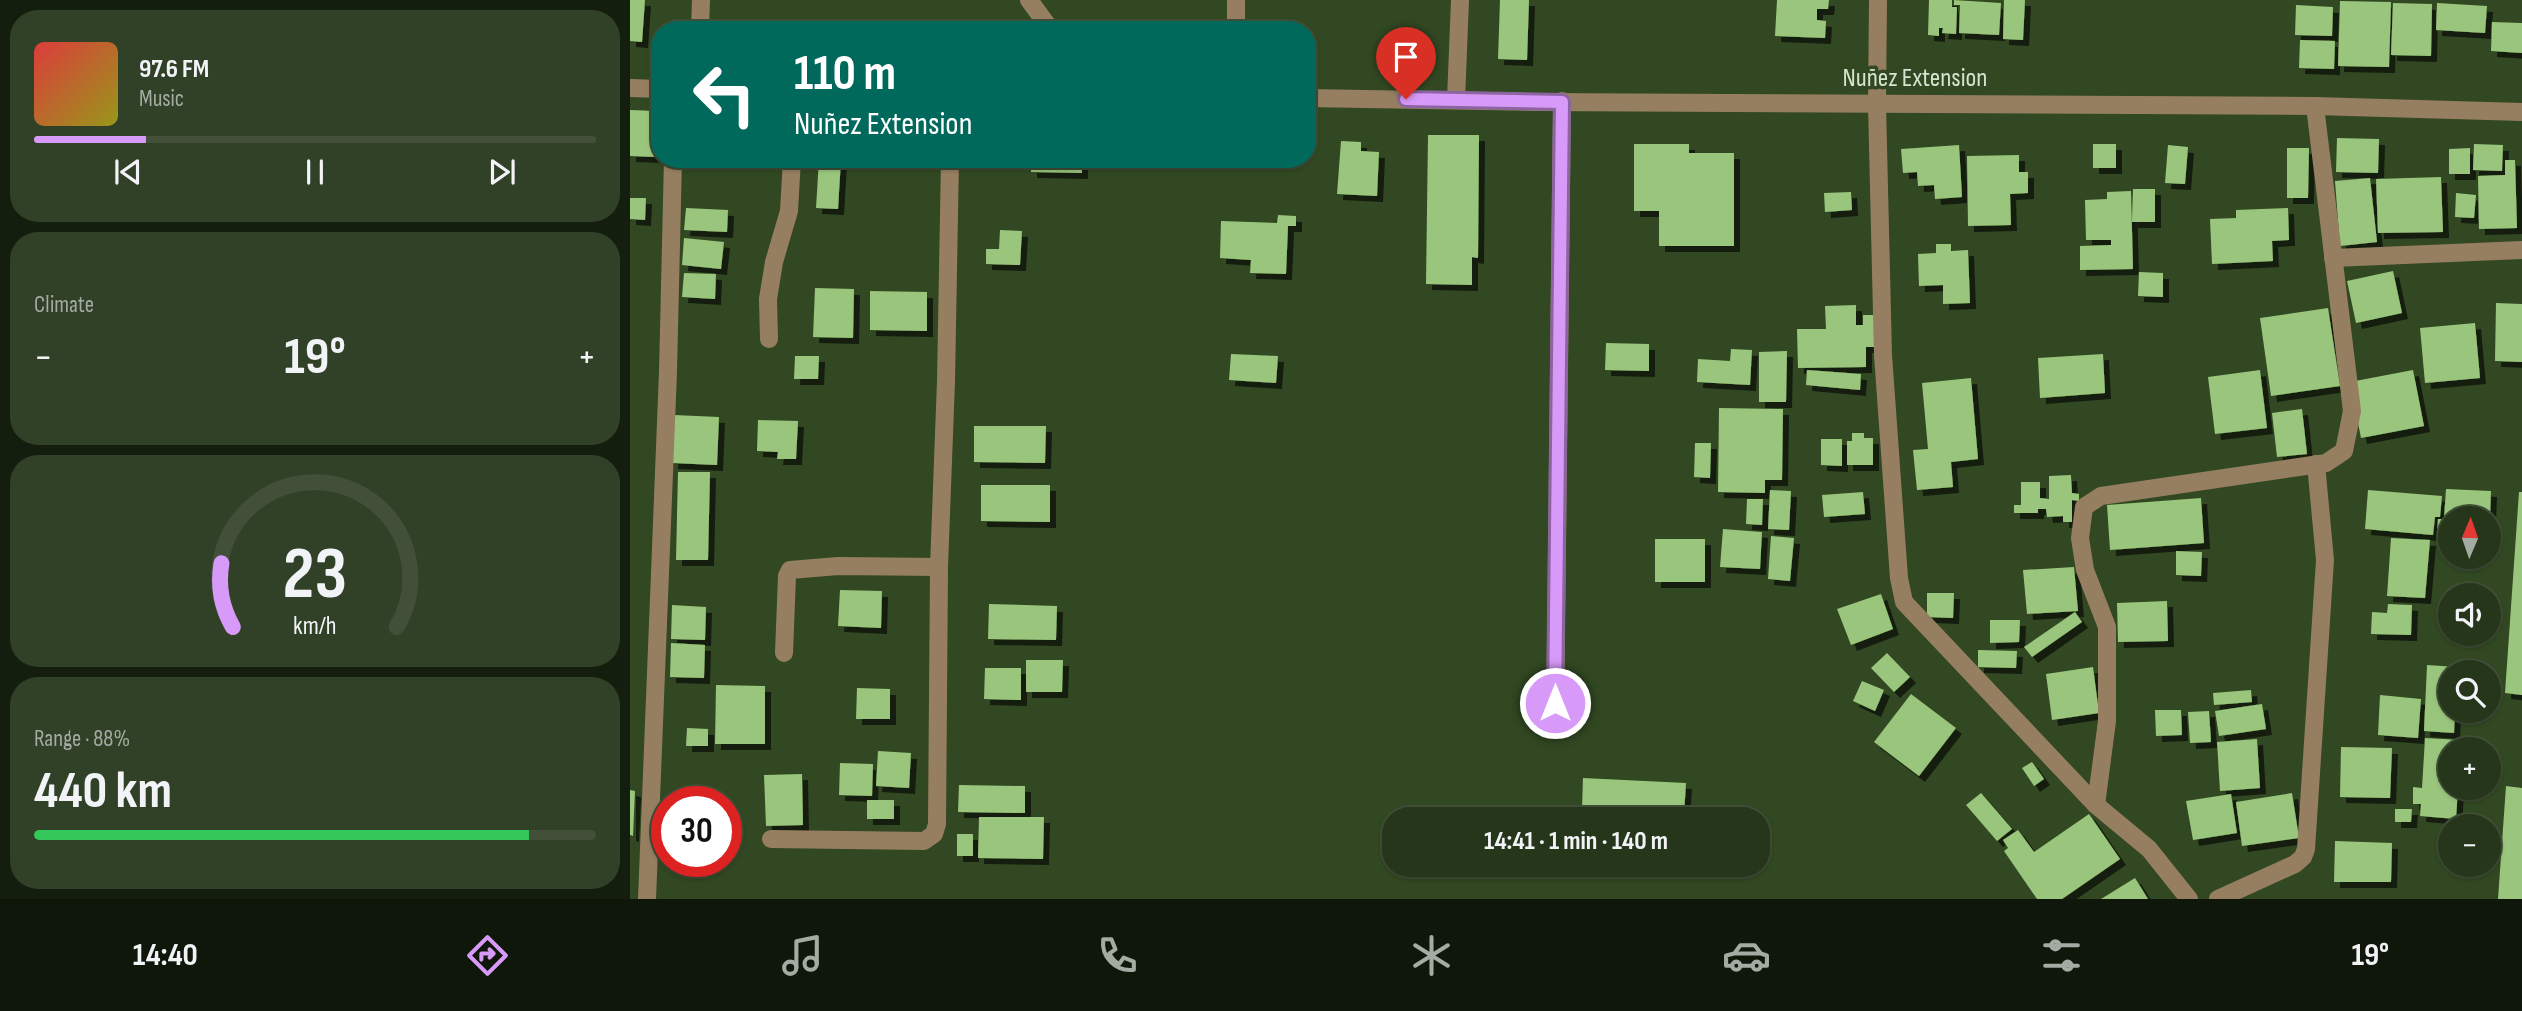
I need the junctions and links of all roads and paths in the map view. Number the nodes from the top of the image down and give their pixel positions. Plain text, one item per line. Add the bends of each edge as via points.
1 (701, 0) edge
2 (1028, 0) edge
3 (1236, 0) edge
4 (1460, 0) edge
5 (1878, 0) edge
6 (700, 21) edge
7 (1044, 21) edge
8 (1236, 21) edge
9 (630, 88) edge
10 (651, 89) edge
11 (1316, 98) edge
12 (1456, 100) junction
13 (1562, 102) junction
14 (1877, 104) junction
15 (2315, 106) junction
16 (2522, 112) edge
17 (673, 168) edge
18 (791, 168) edge
19 (950, 168) edge
20 (2522, 250) edge
21 (2333, 258) junction
22 (769, 339) dead end
23 (2316, 464) junction
24 (939, 567) junction
25 (784, 653) dead end
26 (1555, 729) dead end
27 (2096, 805) junction
28 (771, 839) dead end
29 (639, 875) edge
30 (647, 899) edge
31 (2189, 899) edge
32 (2218, 899) edge

1 - 6 street
2 - 7 street
3 - 8 street
4 - 12 street
5 - 14 street
9 - 10 street
11 - 12 street, Nuñez Extension
12 - 13 street, Nuñez Extension
13 - 14 street, Nuñez Extension
13 - 26 street
14 - 15 street, Nuñez Extension
14 - 27 street via 1883,355 1904,602
15 - 16 street, Nuñez Extension
15 - 21 street
17 - 29 street via 668,372
18 - 22 street via 789,211 768,299
19 - 24 street
20 - 21 street
21 - 23 street via 2352,411 2344,451
23 - 27 street via 2101,496 2084,507 2080,538 2085,570 2107,627 2107,721
23 - 32 street via 2325,560 2306,849 2295,864
24 - 25 street via 790,570
24 - 28 street via 937,824 933,834 925,841
27 - 31 street via 2149,849
29 - 30 street

